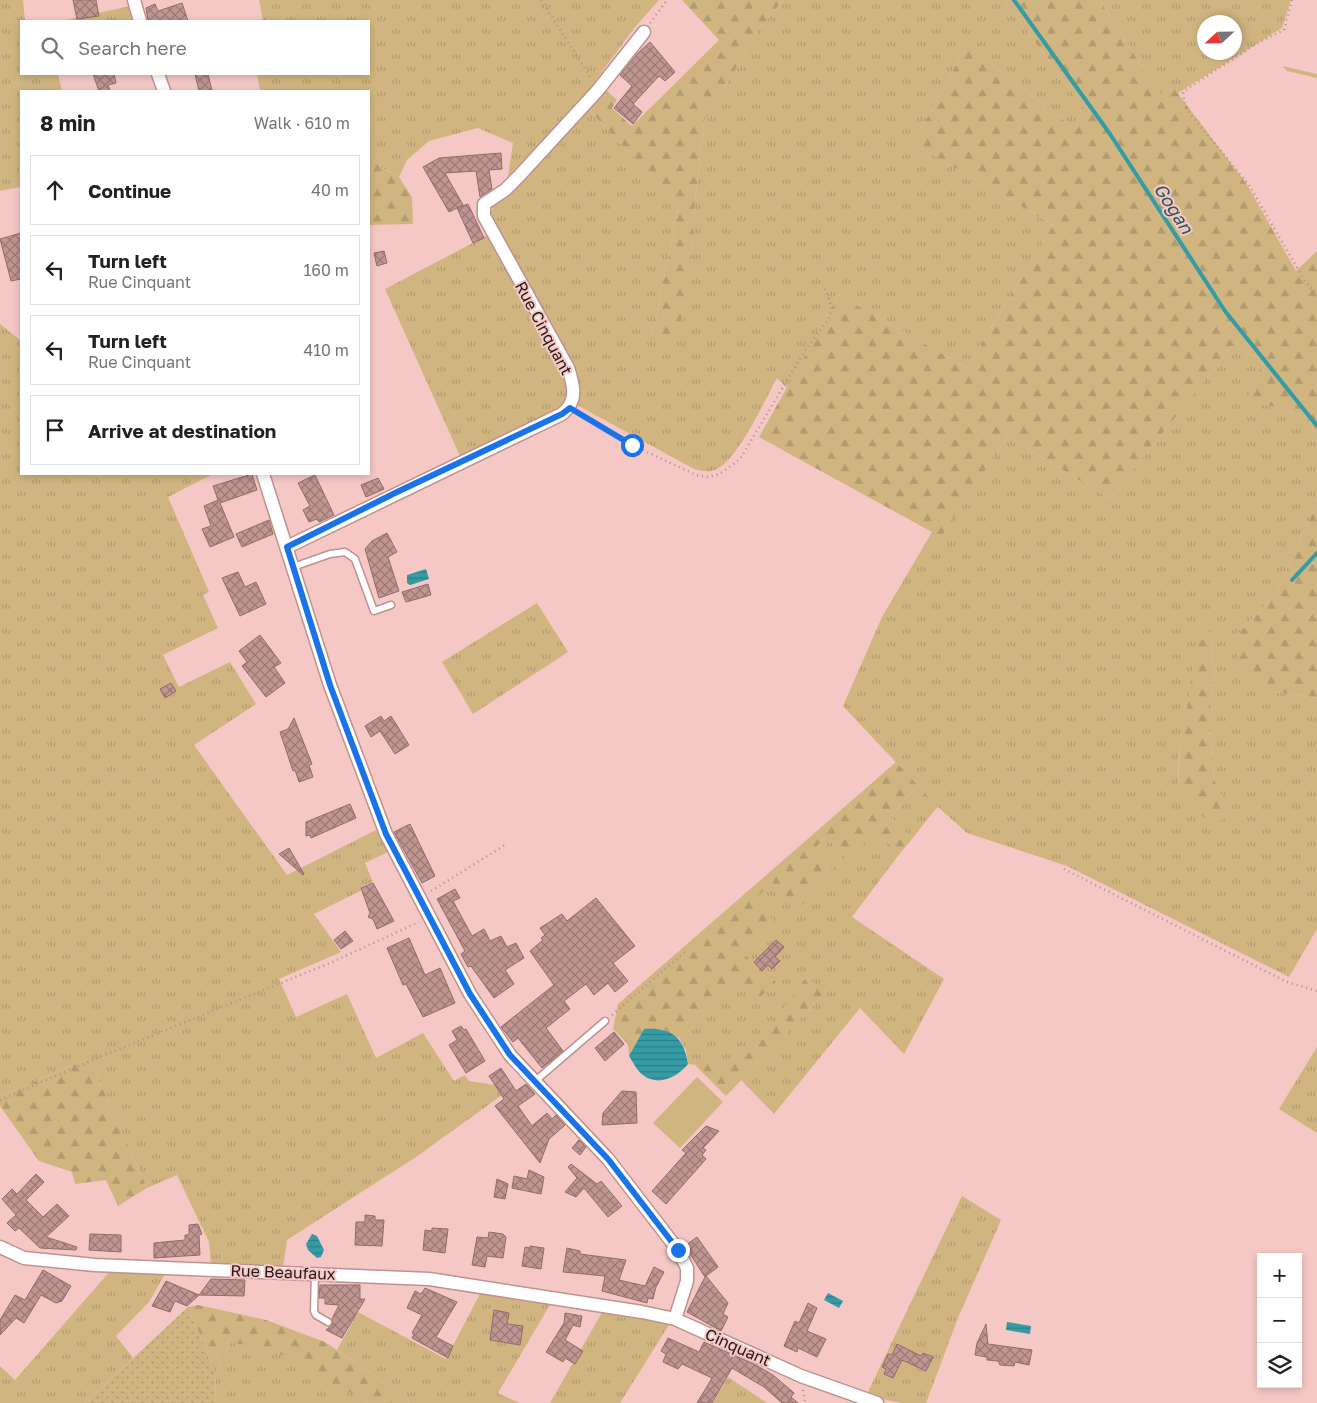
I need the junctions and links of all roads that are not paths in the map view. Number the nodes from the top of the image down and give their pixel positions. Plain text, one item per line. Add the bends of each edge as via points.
1 (134, 0) edge
2 (140, 20) edge
3 (644, 32) road end
4 (158, 75) edge
5 (164, 90) edge
6 (263, 475) edge
7 (287, 547) junction
8 (292, 567) junction
9 (392, 605) dead end
10 (606, 1021) road end
11 (534, 1082) junction
12 (0, 1247) edge
13 (315, 1273) junction
14 (676, 1319) junction
15 (328, 1322) dead end
16 (877, 1403) edge

1 - 2 street
3 - 7 street, Rue Cinquant via 598,90 519,176 484,204 484,216 568,368 574,394 570,408
4 - 5 street
6 - 7 street
7 - 8 street
8 - 9 lane via 345,552 355,559 374,611
8 - 11 street via 366,788 386,834 488,1023
10 - 11 lane
11 - 14 street via 608,1159 678,1250 687,1268 688,1281
12 - 13 street, Rue Beaufaux via 24,1258 95,1265
13 - 14 street, Rue Beaufaux via 429,1279
13 - 15 lane via 314,1311
14 - 16 street, Cinquant via 801,1376

